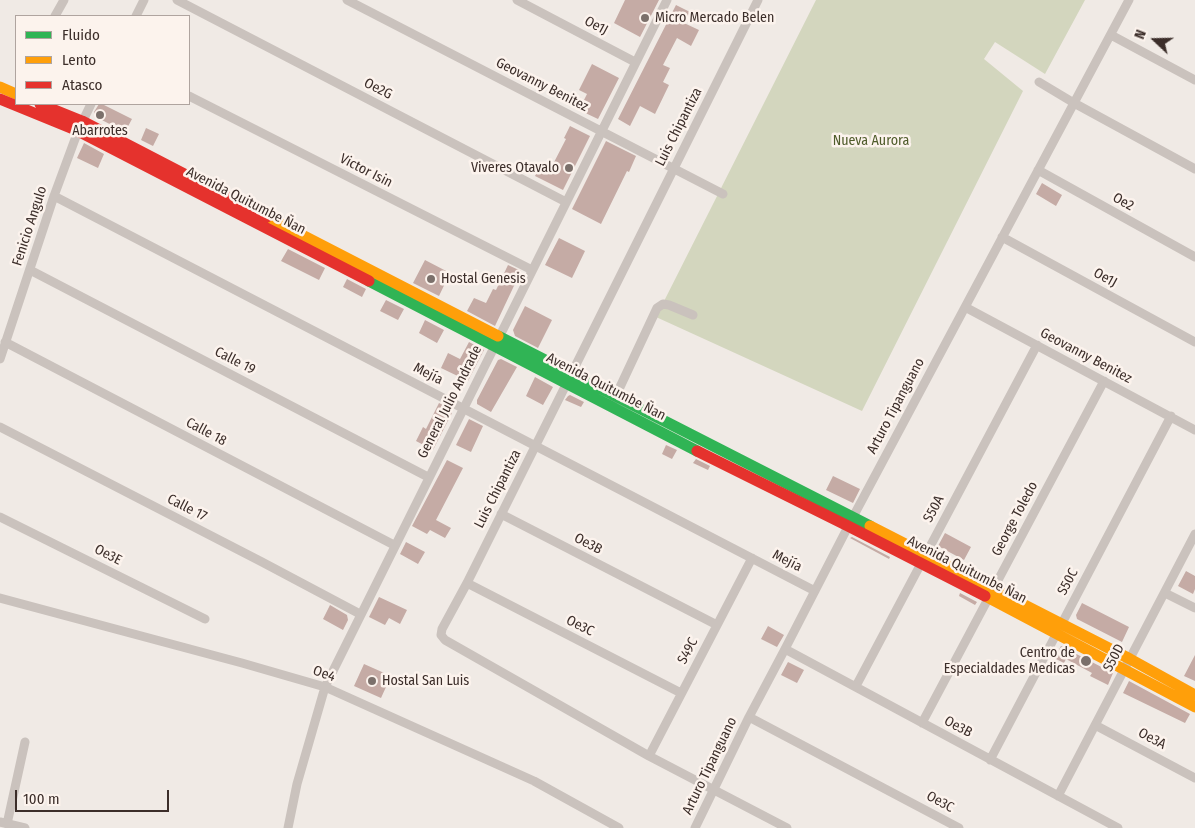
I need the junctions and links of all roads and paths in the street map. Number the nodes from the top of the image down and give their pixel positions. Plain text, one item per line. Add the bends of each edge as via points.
1 (64, 0) edge
2 (144, 0) edge
3 (177, 0) edge
4 (348, 0) edge
5 (516, 0) edge
6 (666, 0) edge
7 (758, 0) edge
8 (1129, 0) edge
9 (56, 15) edge
10 (136, 15) edge
11 (1111, 35) junction
12 (635, 62) junction
13 (1195, 80) edge
14 (1039, 82) dead end
15 (0, 87) edge
16 (15, 93) edge
17 (190, 97) edge
18 (0, 99) edge
19 (15, 104) edge
20 (1074, 104) junction
21 (18, 105) edge
22 (42, 105) edge
23 (90, 105) edge
24 (80, 126) junction
25 (601, 131) junction
26 (674, 169) junction
27 (1038, 170) junction
28 (1195, 170) edge
29 (723, 194) dead end
30 (54, 196) junction
31 (566, 202) junction
32 (1002, 237) junction
33 (1195, 257) edge
34 (30, 270) junction
35 (532, 270) junction
36 (965, 307) junction
37 (693, 315) dead end
38 (497, 341) junction
39 (5, 342) junction
40 (1195, 342) edge
41 (1037, 345) junction
42 (0, 359) edge
43 (568, 379) junction
44 (1104, 381) junction
45 (615, 396) junction
46 (611, 407) junction
47 (464, 408) junction
48 (1170, 416) junction
49 (0, 427) edge
50 (1195, 430) edge
51 (535, 446) junction
52 (428, 477) junction
53 (501, 514) junction
54 (0, 517) edge
55 (850, 521) junction
56 (1195, 534) edge
57 (394, 545) junction
58 (752, 558) junction
59 (924, 559) junction
60 (467, 583) junction
61 (815, 591) junction
62 (991, 593) junction
63 (1165, 593) junction
64 (0, 598) edge
65 (1195, 608) edge
66 (360, 614) junction
67 (204, 619) dead end
68 (717, 625) junction
69 (1059, 629) junction
70 (785, 649) junction
71 (1127, 664) junction
72 (856, 686) junction
73 (324, 687) junction
74 (681, 693) junction
75 (1195, 695) edge
76 (1195, 707) edge
77 (749, 717) junction
78 (922, 723) junction
79 (1095, 724) junction
80 (25, 742) dead end
81 (649, 756) junction
82 (990, 760) junction
83 (1195, 778) edge
84 (714, 789) junction
85 (1058, 796) junction
86 (3, 823) edge
87 (26, 828) edge
88 (288, 828) edge
89 (619, 828) edge
90 (695, 828) edge
91 (787, 828) edge
92 (959, 828) edge
93 (1118, 828) edge

1 - 9 street
2 - 10 street
3 - 31 street, Oe2G
4 - 25 street, Geovanny Benitez
5 - 12 street, Oe1J
6 - 12 street, General Julio Andrade
7 - 26 street, Luis Chipantiza
8 - 11 street, Arturo Tipanguano
11 - 13 street
11 - 20 street, Arturo Tipanguano
12 - 25 street, General Julio Andrade
14 - 20 street
15 - 16 street
17 - 35 street, Victor Isin
18 - 19 street, Avenida Quitumbe Ñan
20 - 27 street, Arturo Tipanguano
20 - 28 street
21 - 24 street, Avenida Quitumbe Ñan
22 - 24 street, Avenida Quitumbe Ñan
23 - 24 street, Fenicio Angulo
24 - 30 street, Fenicio Angulo
24 - 38 street, Avenida Quitumbe Ñan
25 - 26 street, Geovanny Benitez
25 - 31 street, General Julio Andrade
26 - 29 street, Geovanny Benitez
26 - 43 street, Luis Chipantiza
27 - 32 street, Arturo Tipanguano
27 - 33 street, Oe2
30 - 34 street, Fenicio Angulo
30 - 47 street, Mejía
31 - 35 street, General Julio Andrade
32 - 36 street, Arturo Tipanguano
32 - 40 street, Oe1J
34 - 39 street, Fenicio Angulo
34 - 52 street, Calle 19
35 - 38 street, General Julio Andrade
36 - 41 street, Geovanny Benitez
36 - 55 street, Arturo Tipanguano
37 - 45 street via 670,304 657,308
38 - 43 street, Avenida Quitumbe Ñan
38 - 47 street, General Julio Andrade
39 - 42 street, Fenicio Angulo
39 - 57 street, Calle 18
41 - 44 street, Geovanny Benitez
41 - 59 street, S50A
43 - 45 street, Avenida Quitumbe Ñan
43 - 46 street, Avenida Quitumbe Ñan
43 - 51 street, Luis Chipantiza
44 - 48 street, Geovanny Benitez
44 - 62 street, George Toledo
45 - 46 street
45 - 55 street, Avenida Quitumbe Ñan
46 - 55 street, Avenida Quitumbe Ñan
47 - 51 street, Mejía
47 - 52 street, General Julio Andrade
48 - 50 street, Geovanny Benitez
48 - 69 street, S50C
49 - 66 street, Calle 17
51 - 53 street, Luis Chipantiza
51 - 58 street, Mejía
52 - 57 street, General Julio Andrade
53 - 60 street, Luis Chipantiza
53 - 68 street, Oe3B
54 - 67 street, Oe3E
55 - 59 street, Avenida Quitumbe Ñan
55 - 61 street, Arturo Tipanguano
56 - 63 street, S50D
57 - 66 street, General Julio Andrade
58 - 61 street, Mejía
58 - 68 street, S49C
59 - 62 street, Avenida Quitumbe Ñan
59 - 72 street, S50A
60 - 74 street, Oe3C
60 - 81 street, Luis Chipantiza via 442,629 441,635 445,640
61 - 70 street, Arturo Tipanguano
62 - 69 street, Avenida Quitumbe Ñan
62 - 78 street, George Toledo
63 - 65 street
63 - 71 street, S50D
64 - 73 street, Oe4
66 - 73 street, General Julio Andrade
68 - 74 street, S49C
69 - 71 street, Avenida Quitumbe Ñan
69 - 82 street, S50C
70 - 72 street, Oe3B
70 - 77 street, Arturo Tipanguano
71 - 75 street, Avenida Quitumbe Ñan
71 - 76 street, Avenida Quitumbe Ñan
71 - 79 street, S50D
72 - 78 street, Oe3B
73 - 88 street, General Julio Andrade
73 - 89 street, Oe4 via 534,781
74 - 81 street, S49C
77 - 84 street, Arturo Tipanguano
77 - 92 street, Oe3C
78 - 82 street, Oe3B
79 - 83 street, Oe3A
79 - 85 street, S50D
80 - 86 street
81 - 84 street, Luis Chipantiza
82 - 85 street, Oe3B
84 - 90 street, Arturo Tipanguano
84 - 91 street, Luis Chipantiza
85 - 93 street, Oe3B
86 - 87 street

